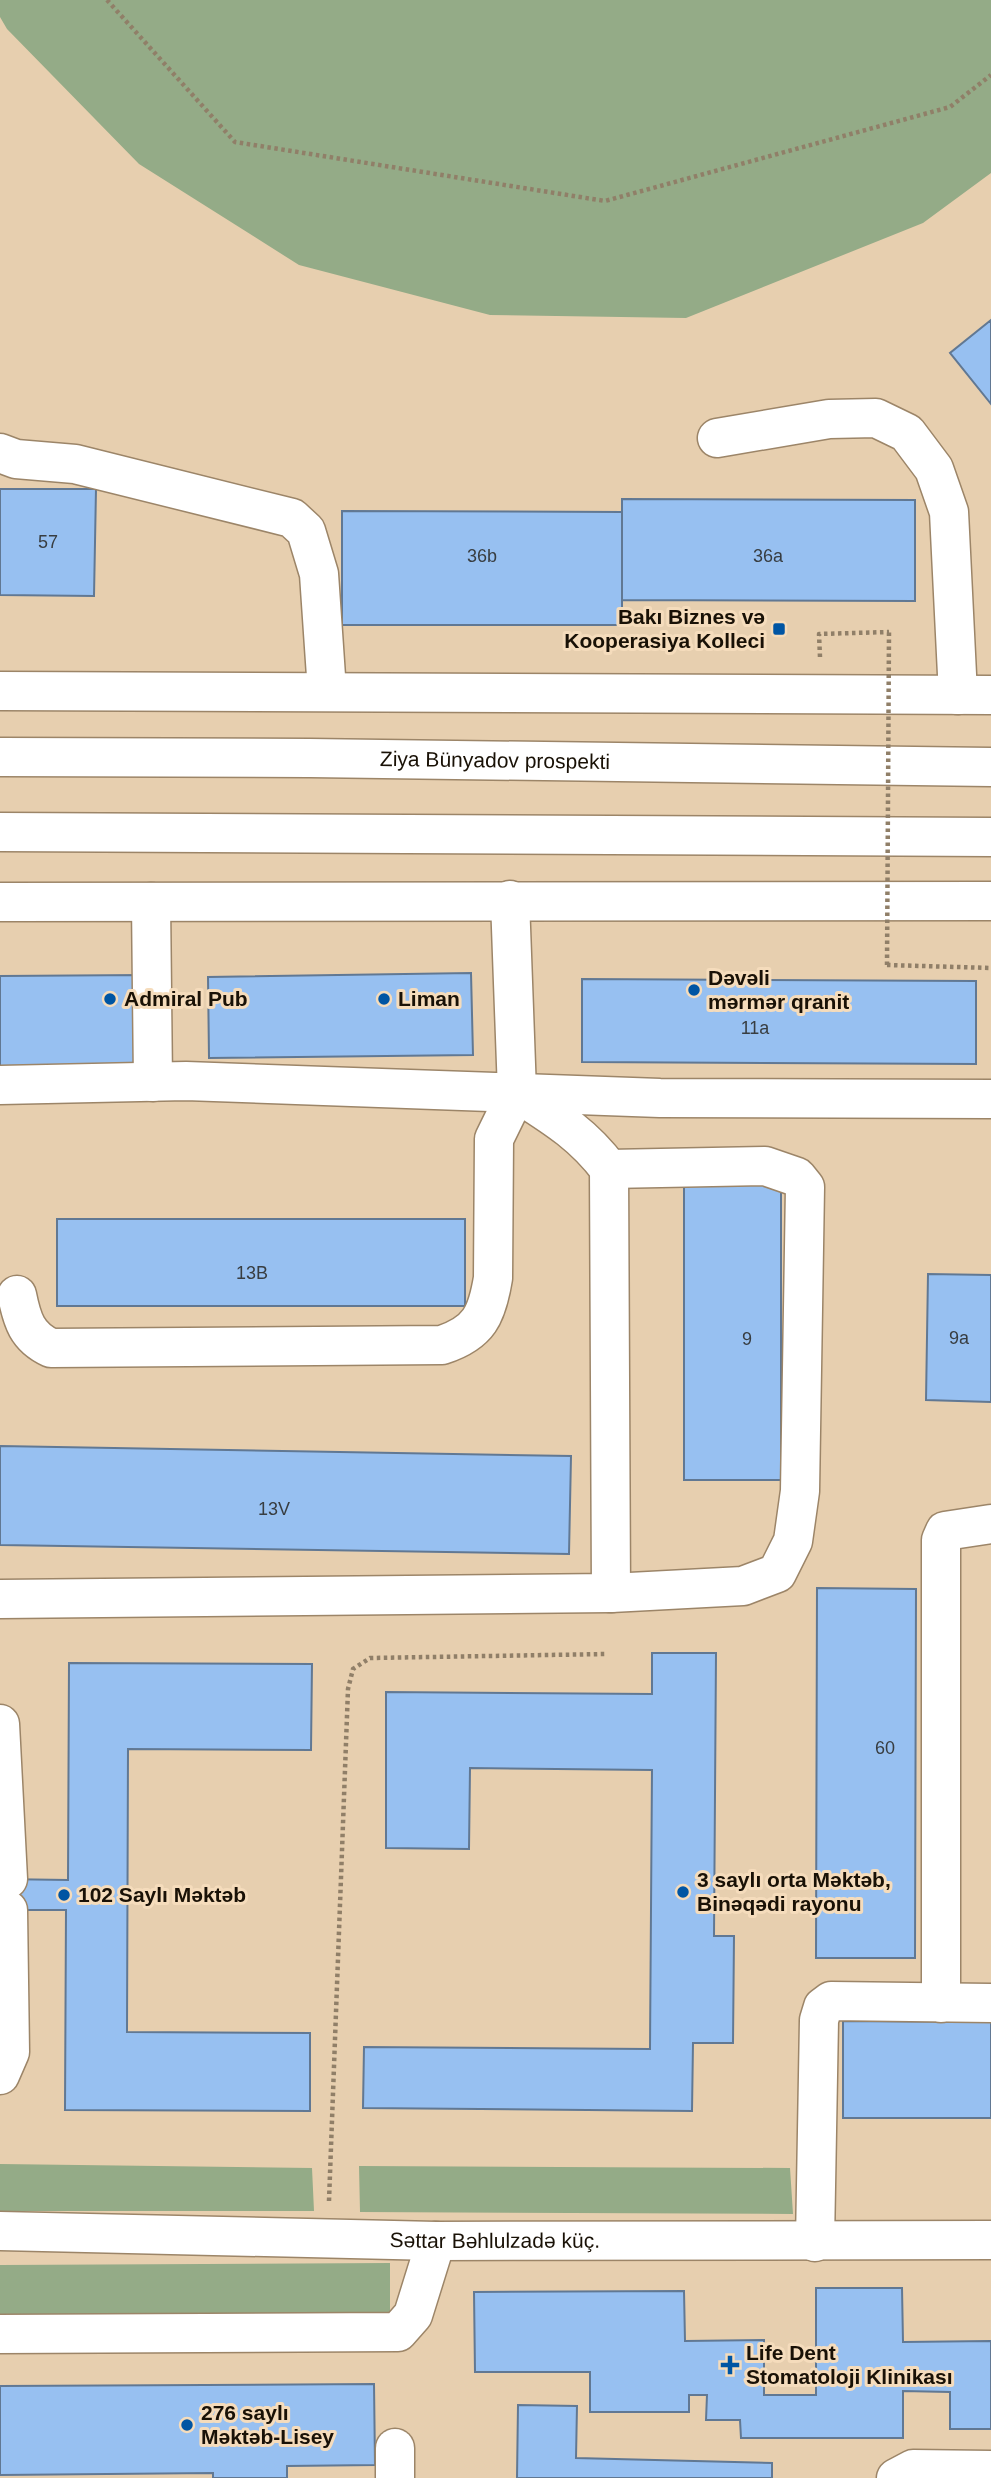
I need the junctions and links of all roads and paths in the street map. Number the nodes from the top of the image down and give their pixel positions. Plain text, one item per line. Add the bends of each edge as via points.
1 (107, 0) edge
2 (991, 75) edge
3 (718, 438) dead end
4 (0, 453) edge
5 (819, 634) dead end
6 (0, 691) edge
7 (327, 691) junction
8 (975, 695) edge
9 (0, 757) edge
10 (991, 767) edge
11 (0, 832) edge
12 (991, 836) edge
13 (510, 900) junction
14 (991, 901) edge
15 (0, 902) edge
16 (152, 902) junction
17 (991, 968) edge
18 (153, 1082) junction
19 (0, 1085) edge
20 (517, 1093) junction
21 (991, 1099) edge
22 (609, 1169) junction
23 (17, 1295) dead end
24 (991, 1524) edge
25 (611, 1592) junction
26 (0, 1598) edge
27 (607, 1654) dead end
28 (0, 1724) edge
29 (941, 2003) junction
30 (991, 2003) edge
31 (0, 2075) edge
32 (0, 2231) edge
33 (328, 2240) junction
34 (991, 2240) edge
35 (436, 2241) junction
36 (815, 2242) junction
37 (0, 2334) edge
38 (991, 2470) edge
39 (896, 2478) edge

1 - 2 path via 235,142 605,201 950,107
3 - 8 main road via 829,419 876,418 906,433 933,469 948,512
4 - 7 main road via 75,464 292,518 306,531 319,573
5 - 17 path, bridge via 890,632 887,965
6 - 7 main road
7 - 8 main road
9 - 10 main road, Ziya Bünyadov prospekti
11 - 12 main road
13 - 14 main road
13 - 16 main road
13 - 20 main road
15 - 16 main road
16 - 18 main road
18 - 19 main road
18 - 20 main road
20 - 21 main road
20 - 22 main road via 573,1129
20 - 23 main road via 494,1139 490,1298 482,1320 461,1339 442,1345 51,1348 26,1329
22 - 25 main road
22 - 25 main road via 765,1166 797,1177 805,1187 800,1491 793,1541 777,1573 743,1586
24 - 29 main road via 945,1531 941,1541
25 - 26 main road
27 - 33 path via 370,1657 354,1669 348,1689
28 - 31 main road via 10,2052
29 - 30 main road
29 - 36 main road via 831,2001 823,2007 819,2020
32 - 33 main road, Səttar Bəhlulzadə küç.
33 - 35 main road, Səttar Bəhlulzadə küç.
34 - 36 main road, Səttar Bəhlulzadə küç.
35 - 36 main road, Səttar Bəhlulzadə küç.
35 - 37 main road via 413,2315 398,2332
38 - 39 main road via 912,2469

